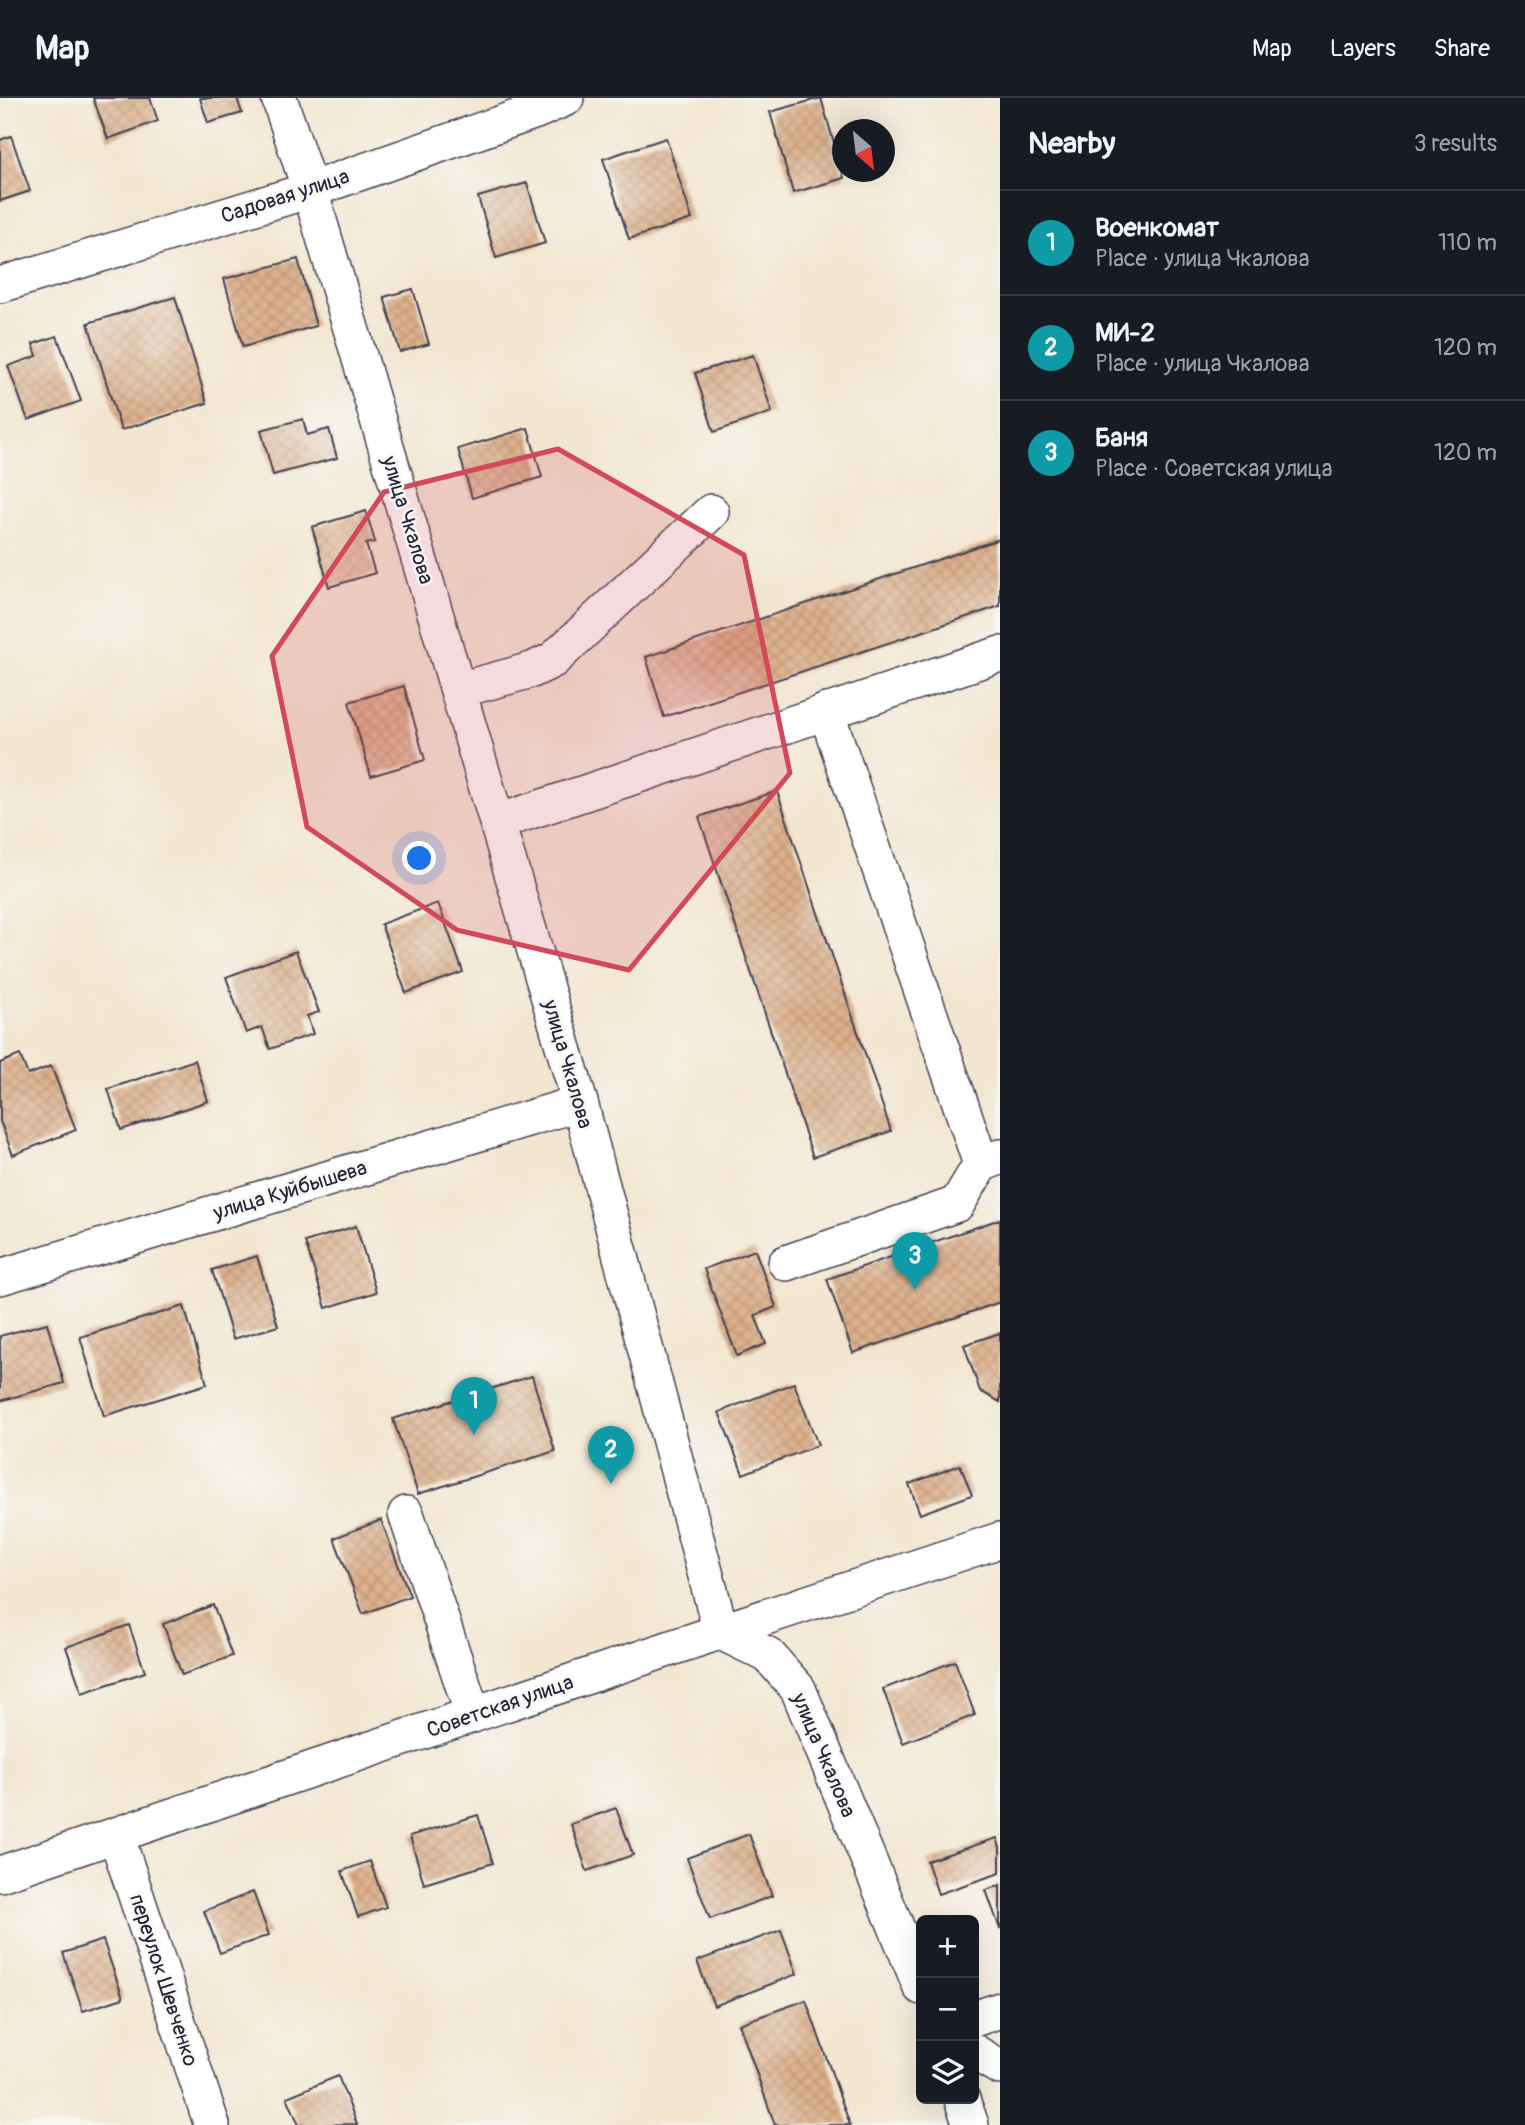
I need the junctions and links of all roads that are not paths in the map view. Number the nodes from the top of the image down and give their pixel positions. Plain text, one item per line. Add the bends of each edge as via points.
1 (279, 98) edge
2 (566, 98) edge
3 (310, 190) junction
4 (0, 285) edge
5 (711, 512) dead end
6 (1000, 654) edge
7 (459, 690) junction
8 (826, 711) junction
9 (498, 822) junction
10 (580, 1103) junction
11 (990, 1160) edge
12 (786, 1263) dead end
13 (0, 1277) edge
14 (406, 1514) dead end
15 (1000, 1540) edge
16 (721, 1632) junction
17 (473, 1715) junction
18 (116, 1835) junction
19 (0, 1874) edge
20 (917, 1978) edge
21 (1000, 2010) edge
22 (979, 2017) edge
23 (979, 2055) edge
24 (1000, 2067) edge
25 (964, 2104) edge
26 (212, 2125) edge
27 (971, 2125) edge

1 - 3 street, улица Чкалова
2 - 3 street, Садовая улица
3 - 4 street, Садовая улица
3 - 7 street, улица Чкалова
5 - 7 street via 553,660
6 - 8 street
7 - 9 street, улица Чкалова
8 - 9 street
8 - 11 street
9 - 10 street, улица Чкалова
10 - 13 street, улица Куйбышева
10 - 16 street, улица Чкалова
11 - 12 street via 957,1204
14 - 17 street
15 - 16 street, Советская улица
16 - 17 street, Советская улица
16 - 20 street, улица Чкалова via 768,1655 798,1689
17 - 18 street, Советская улица
18 - 19 street, Советская улица
18 - 26 street, переулок Шевченко
21 - 22 street
23 - 24 street
25 - 27 street

